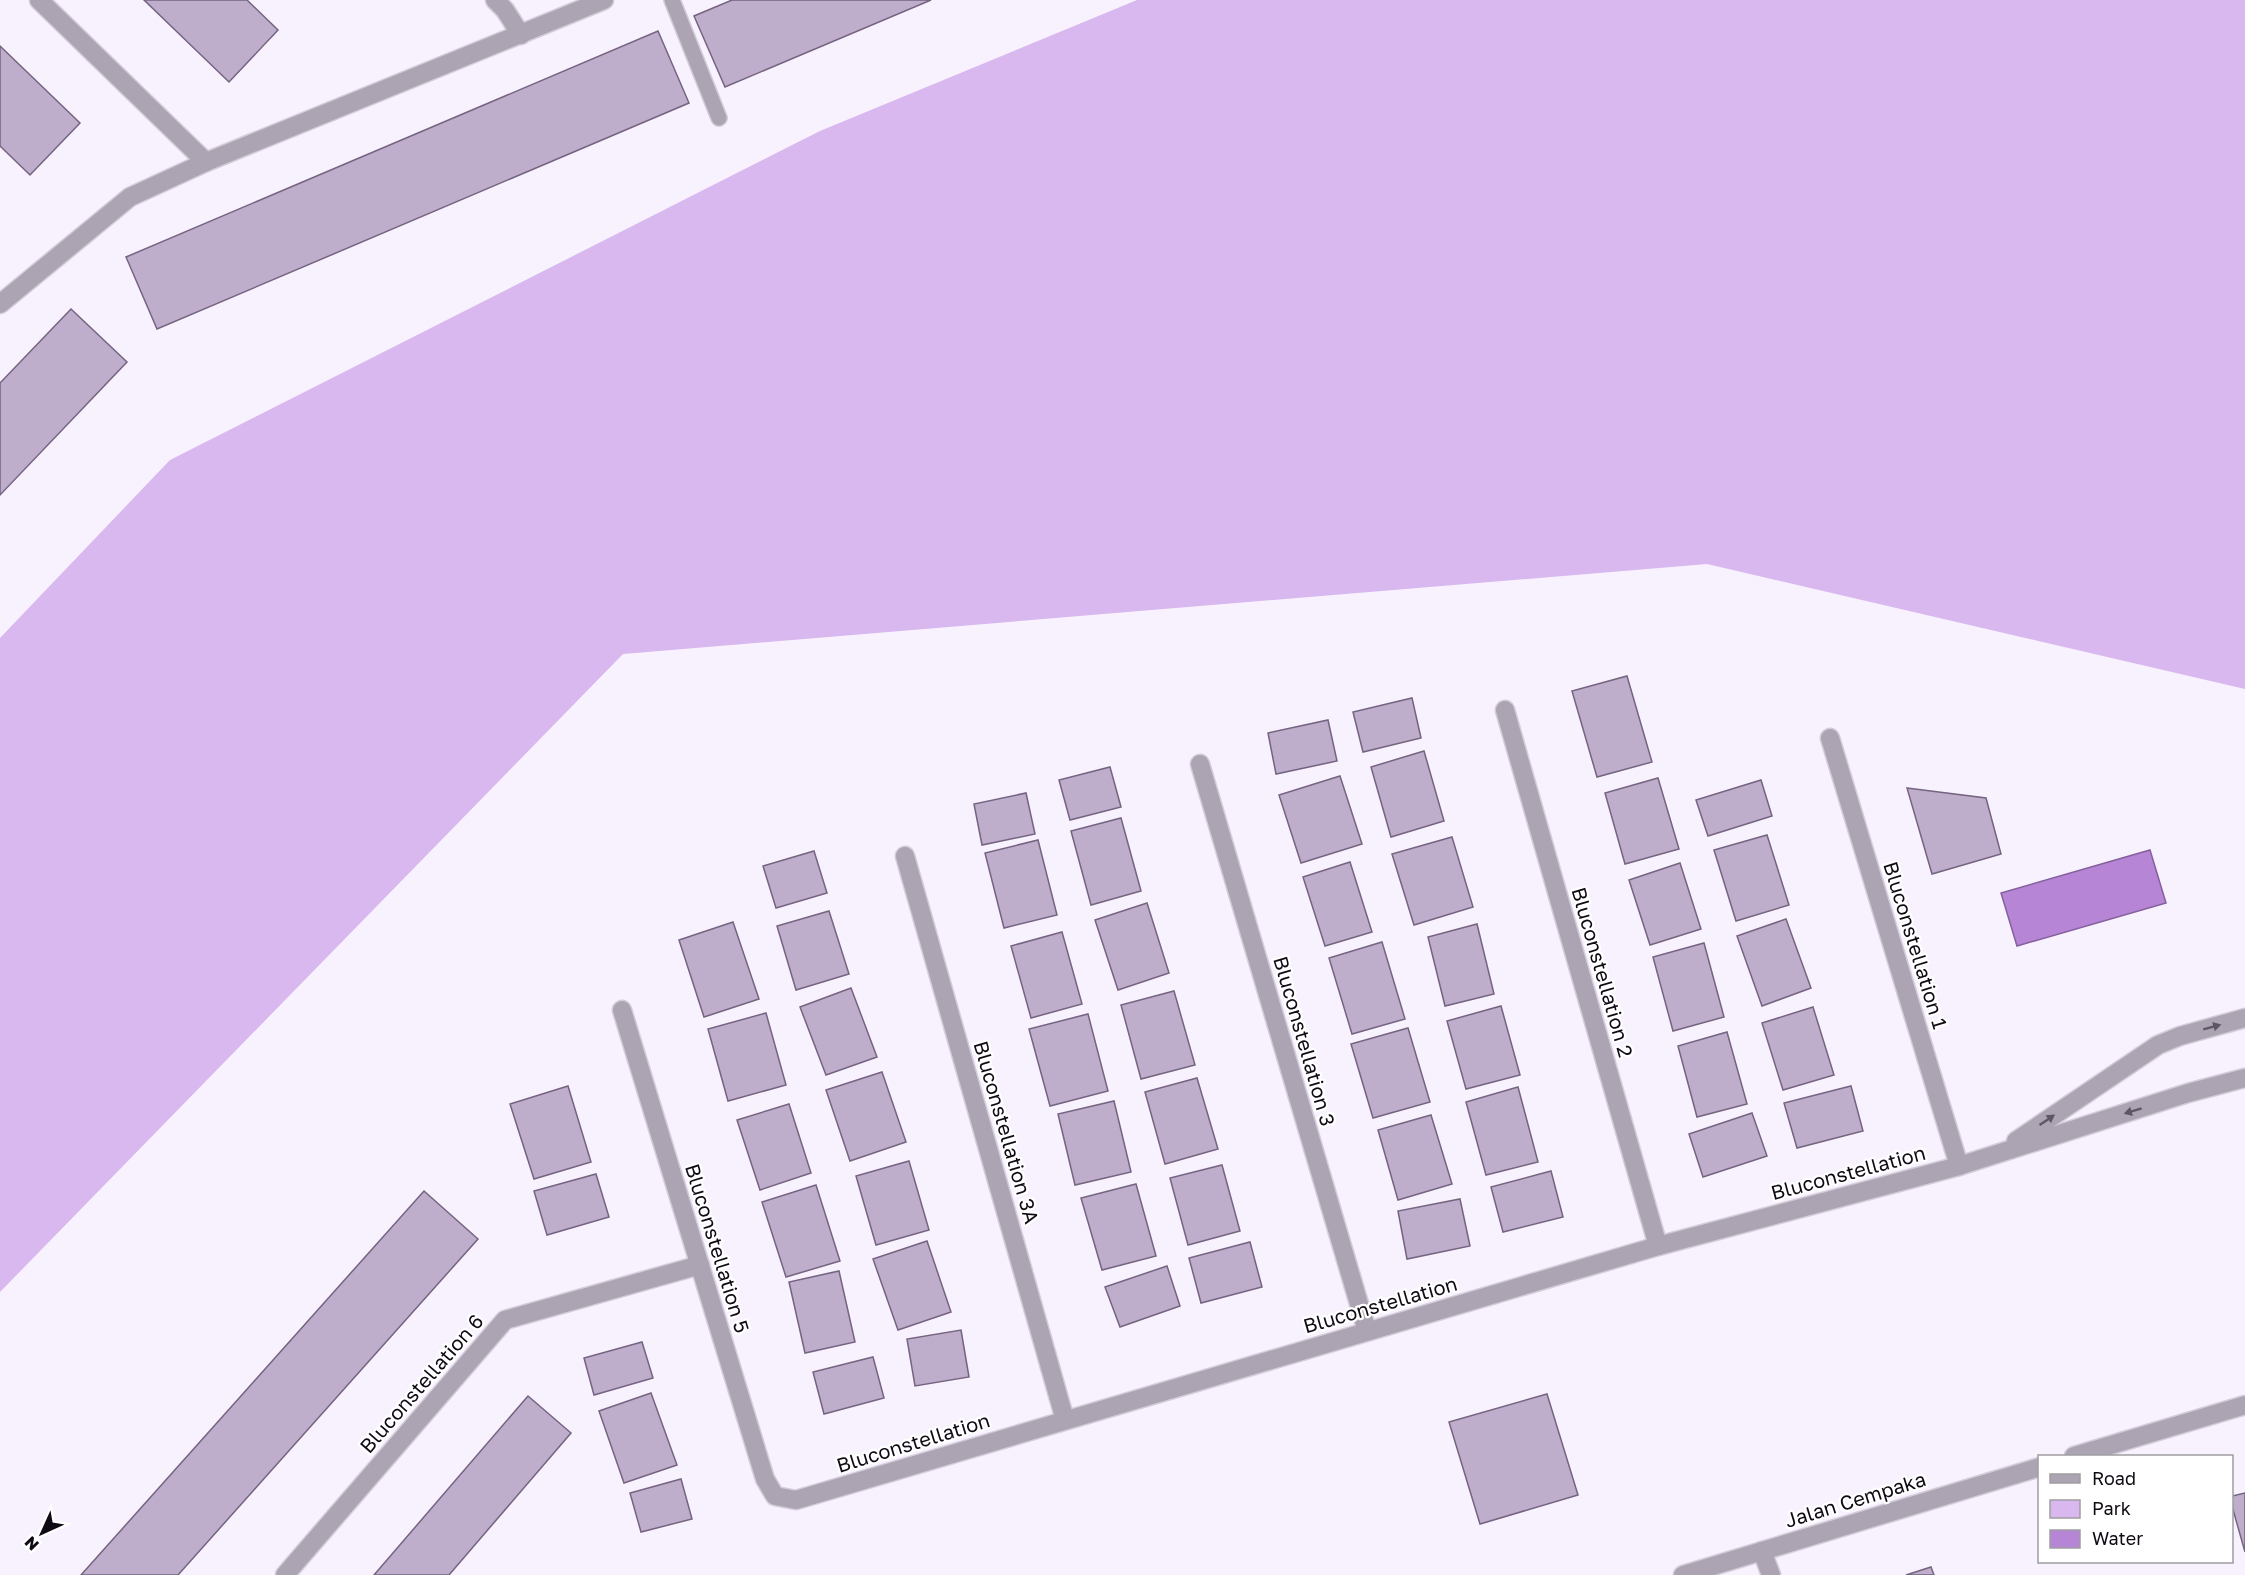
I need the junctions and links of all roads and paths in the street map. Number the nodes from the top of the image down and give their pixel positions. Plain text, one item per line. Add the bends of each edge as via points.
1 (39, 0) edge
2 (495, 0) edge
3 (604, 0) edge
4 (672, 0) edge
5 (521, 35) junction
6 (719, 118) dead end
7 (206, 162) junction
8 (0, 304) edge
9 (1505, 710) dead end
10 (1830, 738) dead end
11 (1200, 764) dead end
12 (905, 856) dead end
13 (622, 1010) dead end
14 (2245, 1018) edge
15 (2245, 1078) edge
16 (1998, 1153) junction
17 (1959, 1166) junction
18 (1658, 1246) junction
19 (700, 1265) junction
20 (1367, 1331) junction
21 (2245, 1405) edge
22 (1065, 1420) junction
23 (2077, 1455) edge
24 (2038, 1468) edge
25 (775, 1496) joint
26 (1762, 1551) junction
27 (285, 1575) edge
28 (1683, 1575) edge
29 (1771, 1575) edge

1 - 7 street
2 - 5 street
3 - 5 street
4 - 6 lane
5 - 7 street
7 - 8 street via 130,197
9 - 18 street, Bluconstellation 2
10 - 17 street, Bluconstellation 1
11 - 20 street, Bluconstellation 3
12 - 22 street, Bluconstellation 3A
13 - 19 street, Bluconstellation 5
16 -> 14 street, Bluconstellation via 2158,1045
15 -> 16 street, Bluconstellation
16 - 17 street, Bluconstellation
17 - 18 street, Bluconstellation
18 - 20 street, Bluconstellation
19 - 25 street, Bluconstellation 5 via 765,1479
19 - 27 street, Bluconstellation 6 via 505,1320
20 - 22 street, Bluconstellation
21 - 23 street
22 - 25 street, Bluconstellation via 796,1500
24 - 26 street, Jalan Cempaka
26 - 28 street, Jalan Cempaka
26 - 29 street

